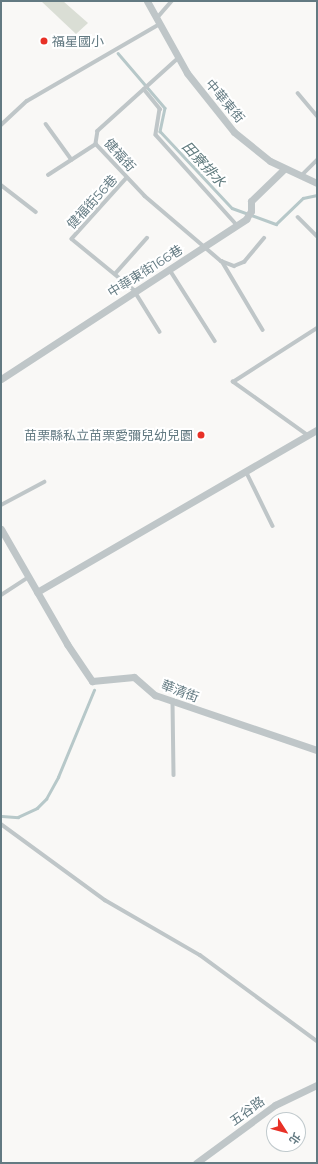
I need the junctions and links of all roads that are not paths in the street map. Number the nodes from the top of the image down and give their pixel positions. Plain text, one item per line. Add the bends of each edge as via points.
1 (148, 1) edge
2 (172, 1) edge
3 (158, 21) junction
4 (178, 59) junction
5 (145, 88) junction
6 (298, 93) dead end
7 (317, 116) edge
8 (46, 124) dead end
9 (1, 125) edge
10 (96, 144) junction
11 (72, 160) junction
12 (317, 160) edge
13 (284, 169) junction
14 (48, 175) dead end
15 (301, 177) junction
16 (127, 178) junction
17 (316, 182) edge
18 (1, 186) edge
19 (36, 212) dead end
20 (298, 217) dead end
21 (236, 224) junction
22 (317, 236) edge
23 (147, 238) dead end
24 (264, 238) dead end
25 (207, 247) junction
26 (222, 260) junction
27 (170, 270) junction
28 (115, 274) junction
29 (134, 290) junction
30 (317, 328) edge
31 (263, 330) dead end
32 (160, 332) dead end
33 (215, 341) dead end
34 (1, 379) edge
35 (317, 430) edge
36 (307, 435) junction
37 (246, 472) junction
38 (44, 482) dead end
39 (1, 505) edge
40 (274, 526) dead end
41 (1, 529) edge
42 (27, 578) junction
43 (37, 592) junction
44 (1, 595) edge
45 (173, 702) junction
46 (317, 750) edge
47 (174, 775) dead end
48 (1, 824) edge
49 (317, 1041) edge
50 (317, 1085) edge
51 (196, 1163) edge

1 - 3 street, 中華東街
2 - 3 lane
3 - 4 street, 中華東街
3 - 9 lane via 27,101
4 - 5 lane, 健福街
4 - 13 street, 中華東街 via 234,132
5 - 10 lane, 健福街 via 98,130
5 - 21 lane via 160,109 156,135
6 - 7 lane
8 - 11 lane
10 - 11 lane
10 - 16 lane, 健福街
11 - 14 lane
12 - 15 lane
13 - 15 street, 中華東街
13 - 21 street, 中華東街166巷 via 251,201 251,211 246,219
15 - 17 street, 中華東街
16 - 25 lane, 健福街
16 - 28 lane, 健福街56巷 via 72,239
18 - 19 lane
20 - 22 lane
21 - 25 street, 中華東街166巷
23 - 28 lane
24 - 26 lane, 健福街 via 244,262 234,266
25 - 26 lane, 健福街
25 - 27 street, 中華東街166巷
26 - 31 lane, 健福街
27 - 29 street, 中華東街166巷
27 - 33 lane
28 - 29 lane
29 - 32 lane
29 - 34 street, 中華東街166巷
30 - 36 lane via 233,382
35 - 36 street
36 - 37 street
37 - 40 lane
37 - 43 street
38 - 39 lane
41 - 42 street, 華清街
42 - 43 street, 華清街
42 - 44 lane
43 - 45 street, 華清街 via 92,681 134,678 155,695
45 - 46 street, 華清街
45 - 47 lane
48 - 49 lane via 105,900 200,955
50 - 51 street, 五谷路 via 275,1106

